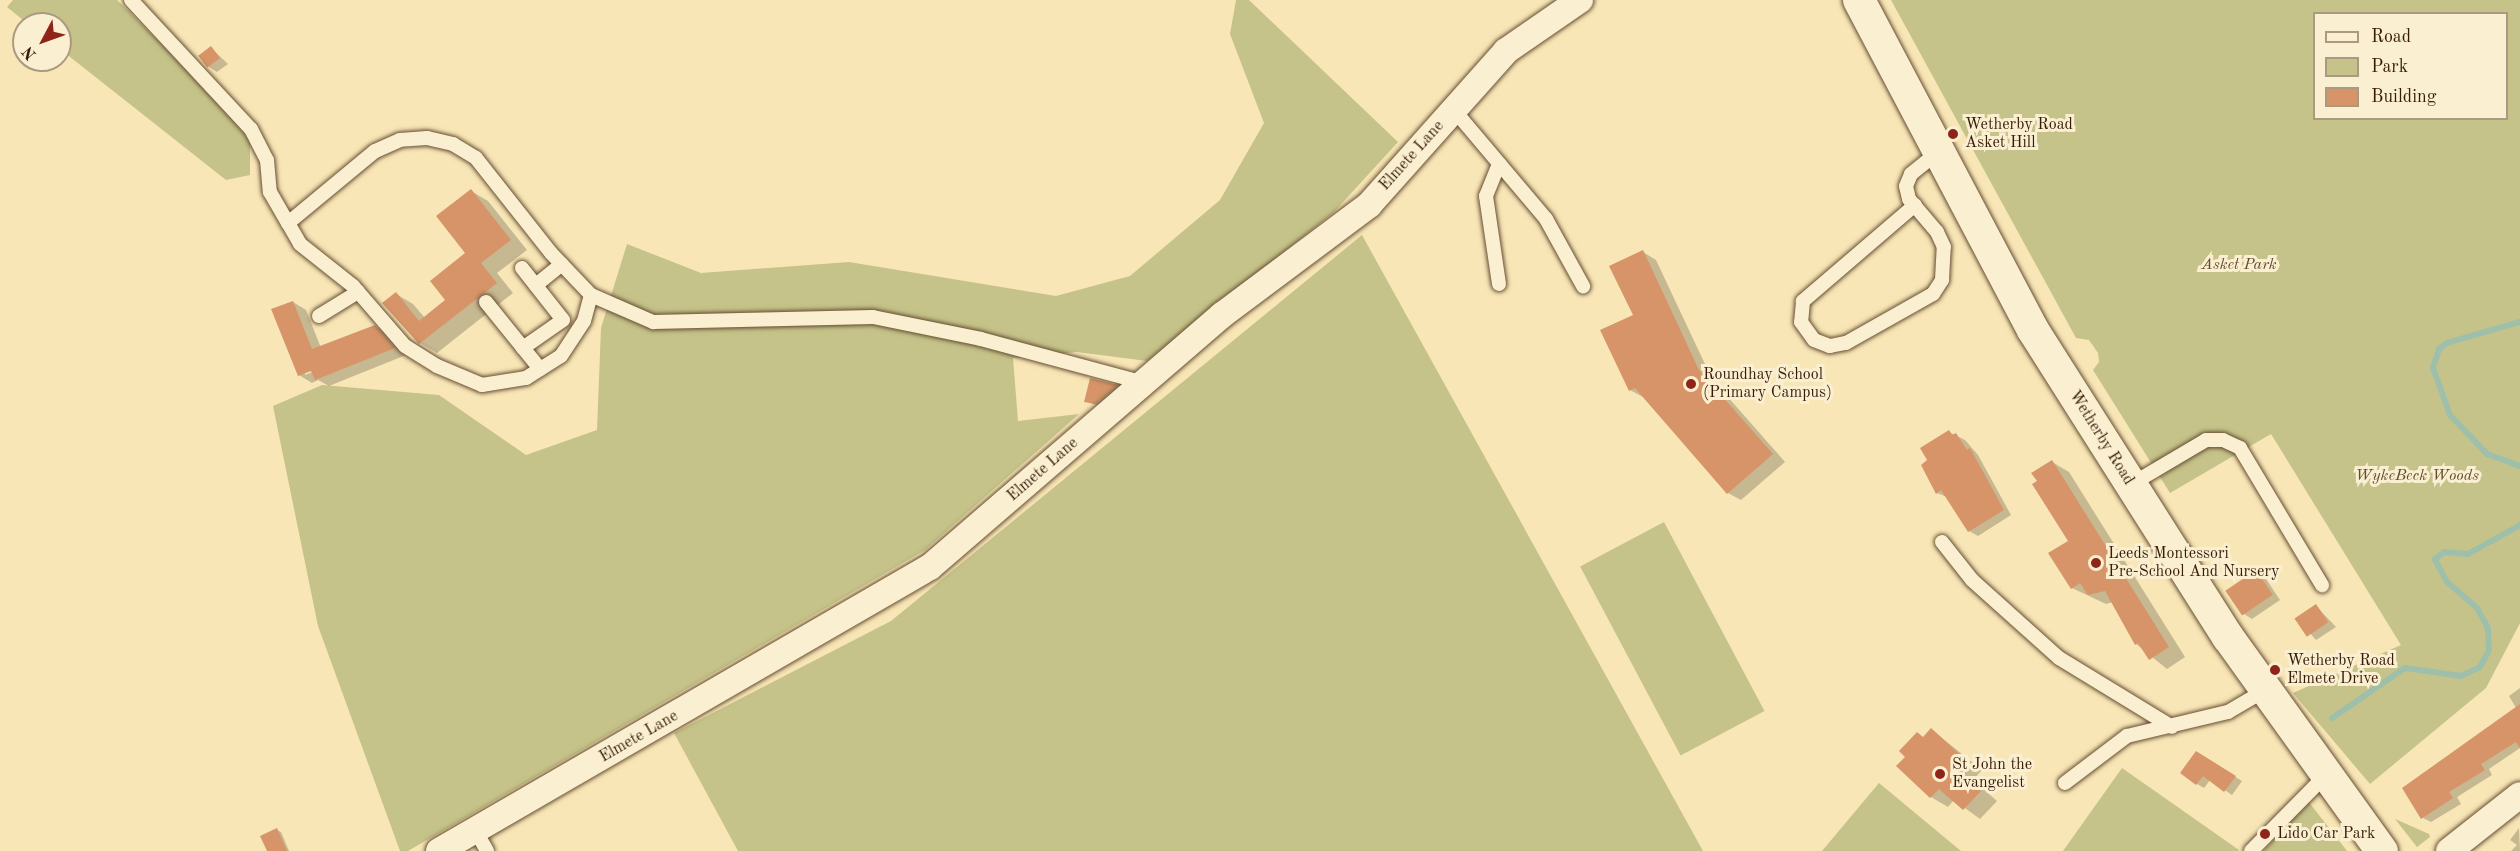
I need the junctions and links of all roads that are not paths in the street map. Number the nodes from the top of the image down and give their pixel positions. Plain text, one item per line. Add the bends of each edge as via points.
1 (131, 0) edge
2 (1580, 0) edge
3 (1859, 0) edge
4 (1454, 110) junction
5 (1938, 152) junction
6 (1499, 163) junction
7 (1915, 206) junction
8 (288, 223) junction
9 (562, 264) junction
10 (522, 267) dead end
11 (1498, 284) dead end
12 (536, 285) junction
13 (1583, 286) dead end
14 (358, 292) junction
15 (591, 295) junction
16 (486, 302) dead end
17 (319, 316) dead end
18 (523, 348) junction
19 (540, 369) junction
20 (1144, 383) junction
21 (2130, 485) junction
22 (1942, 542) dead end
23 (2322, 585) dead end
24 (2267, 689) junction
25 (2172, 727) junction
26 (2325, 776) junction
27 (2065, 783) dead end
28 (2520, 795) edge
29 (481, 841) edge
30 (439, 851) edge
31 (2251, 851) edge
32 (2382, 851) edge
33 (2450, 851) edge

1 - 8 lane via 251,129 267,160 270,192
2 - 4 street, Elmete Lane via 1506,51
3 - 5 street, Wetherby Road
4 - 6 lane
4 - 20 street, Elmete Lane via 1369,205 1222,315
5 - 7 lane via 1908,180 1907,193
5 - 21 street, Wetherby Road via 2021,310
6 - 11 lane via 1486,196
6 - 13 lane via 1546,219
7 - 7 lane via 1944,247 1942,280 1933,294 1920,305 1846,343 1830,346 1814,340 1801,322 1803,301
8 - 9 lane via 375,151 400,140 427,138 453,144 476,158
8 - 14 lane via 300,244
9 - 12 lane
9 - 15 lane
10 - 12 lane
12 - 18 lane via 563,320
14 - 17 lane
14 - 19 lane via 405,346 482,385 526,378
15 - 19 lane via 584,321 561,356
15 - 20 lane via 653,322 873,317 981,339
16 - 18 lane
18 - 19 lane
20 - 29 street, Elmete Lane via 930,567
21 - 23 lane via 2206,440 2223,440 2240,448
21 - 24 street, Wetherby Road via 2229,638
22 - 25 lane via 1980,588 2059,658
24 - 25 lane via 2228,712
24 - 26 street, Wetherby Road
25 - 27 lane via 2127,736
26 - 31 lane
26 - 32 street, Wetherby Road
28 - 33 street
29 - 30 street, Elmete Lane

